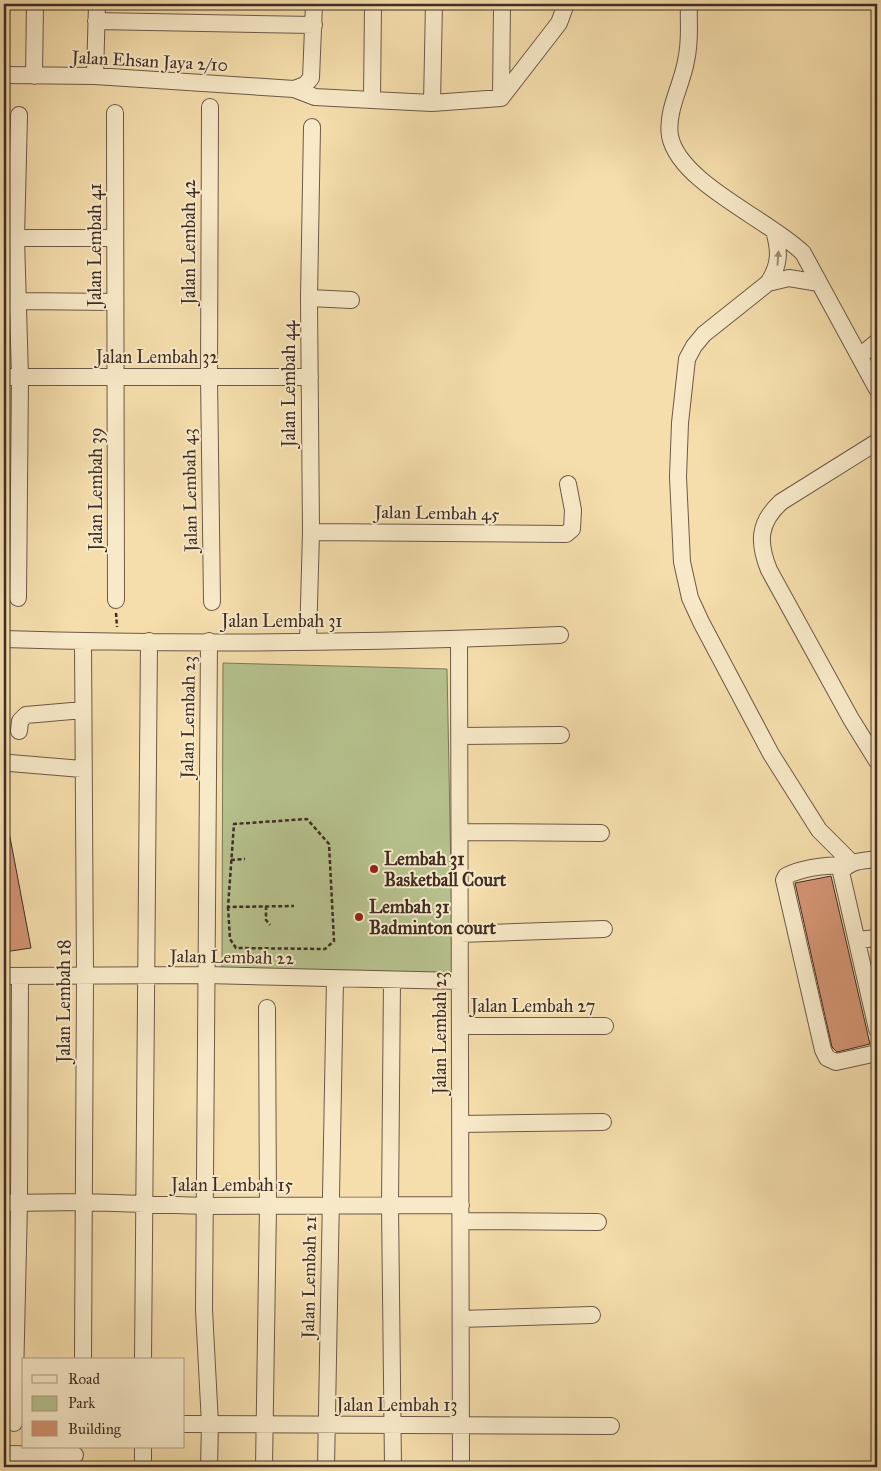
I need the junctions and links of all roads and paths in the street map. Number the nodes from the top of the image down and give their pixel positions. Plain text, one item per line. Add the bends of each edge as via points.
1 (35, 4) edge
2 (96, 4) edge
3 (314, 4) edge
4 (373, 4) edge
5 (434, 4) edge
6 (502, 4) edge
7 (566, 4) edge
8 (689, 4) edge
9 (96, 21) junction
10 (314, 25) junction
11 (4, 75) edge
12 (34, 76) junction
13 (95, 76) junction
14 (294, 89) junction
15 (501, 98) junction
16 (372, 100) junction
17 (432, 103) junction
18 (210, 107) dead end
19 (115, 113) dead end
20 (19, 115) dead end
21 (312, 127) dead end
22 (774, 231) junction
23 (16, 238) junction
24 (115, 238) junction
25 (768, 283) junction
26 (819, 283) junction
27 (309, 298) junction
28 (351, 300) dead end
29 (18, 301) junction
30 (115, 302) junction
31 (877, 342) edge
32 (860, 356) junction
33 (12, 377) edge
34 (117, 377) junction
35 (209, 377) junction
36 (310, 377) junction
37 (877, 389) edge
38 (877, 442) edge
39 (568, 484) dead end
40 (311, 532) junction
41 (18, 598) dead end
42 (116, 600) joint
43 (212, 602) dead end
44 (560, 635) dead end
45 (4, 639) edge
46 (459, 640) junction
47 (117, 641) junction
48 (149, 641) junction
49 (209, 641) junction
50 (308, 641) junction
51 (83, 642) junction
52 (83, 710) junction
53 (19, 731) dead end
54 (561, 734) dead end
55 (460, 736) junction
56 (877, 761) edge
57 (10, 763) dead end
58 (82, 769) junction
59 (460, 832) junction
60 (601, 833) dead end
61 (245, 859) dead end
62 (877, 859) edge
63 (231, 860) junction
64 (849, 864) junction
65 (266, 906) junction
66 (294, 906) dead end
67 (228, 907) junction
68 (270, 925) dead end
69 (604, 928) dead end
70 (460, 934) junction
71 (877, 938) edge
72 (857, 940) junction
73 (85, 975) junction
74 (148, 975) junction
75 (206, 975) junction
76 (4, 976) edge
77 (20, 976) junction
78 (336, 979) junction
79 (392, 980) junction
80 (460, 981) junction
81 (873, 990) edge
82 (267, 1008) dead end
83 (460, 1026) junction
84 (605, 1026) dead end
85 (877, 1029) edge
86 (877, 1053) edge
87 (603, 1122) dead end
88 (461, 1124) junction
89 (83, 1202) junction
90 (12, 1203) edge
91 (143, 1204) junction
92 (206, 1206) junction
93 (268, 1206) junction
94 (331, 1206) junction
95 (390, 1206) junction
96 (461, 1213) junction
97 (598, 1222) dead end
98 (592, 1315) dead end
99 (461, 1319) junction
100 (83, 1358) edge
101 (143, 1358) edge
102 (14, 1423) edge
103 (185, 1424) edge
104 (210, 1424) junction
105 (263, 1424) junction
106 (326, 1425) junction
107 (393, 1425) junction
108 (461, 1426) junction
109 (611, 1426) dead end
110 (143, 1448) edge
111 (4, 1454) edge
112 (76, 1457) edge
113 (143, 1467) edge
114 (209, 1467) edge
115 (264, 1467) edge
116 (326, 1467) edge
117 (393, 1467) edge
118 (461, 1467) edge

1 - 12 street
2 - 9 street
3 - 10 street
4 - 16 street
5 - 17 street
6 - 15 street
7 - 15 street via 559,23
8 - 22 street via 691,32 686,63 671,113 670,136 683,163
9 - 10 street
9 - 13 street
10 - 14 street via 311,78 305,85
11 - 12 street, Jalan Ehsan Jaya 2/10
12 - 13 street, Jalan Ehsan Jaya 2/10
13 - 14 street, Jalan Ehsan Jaya 2/10
14 - 16 street, Jalan Ehsan Jaya 2/10 via 314,97
15 - 17 street, Jalan Ehsan Jaya 2/10
16 - 17 street, Jalan Ehsan Jaya 2/10
18 - 35 street, Jalan Lembah 42
19 - 24 street, Jalan Lembah 41
20 - 23 street
21 - 27 street, Jalan Lembah 44
25 -> 22 street via 779,258
22 - 26 street via 803,253
23 - 24 street
23 - 29 street
24 - 30 street, Jalan Lembah 41
25 - 26 street via 789,278
25 - 64 street via 704,334 687,359 678,477 682,562 690,598 701,622 771,754 819,830
26 - 32 street
27 - 28 street
27 - 36 street, Jalan Lembah 44
29 - 30 street
29 - 33 street
30 - 34 street, Jalan Lembah 41
31 - 32 street
32 - 37 street
33 - 34 street, Jalan Lembah 32
33 - 41 street
34 - 35 street, Jalan Lembah 32
34 - 42 street, Jalan Lembah 39
35 - 36 street, Jalan Lembah 32
35 - 43 street, Jalan Lembah 43
36 - 40 street, Jalan Lembah 44
38 - 56 street via 781,502 761,531 769,570
39 - 40 street, Jalan Lembah 45 via 573,525 570,532 562,535
40 - 50 street, Jalan Lembah 44
42 - 47 path
44 - 46 street, Jalan Lembah 31
45 - 51 street, Jalan Lembah 31
46 - 50 street, Jalan Lembah 31
46 - 55 street, Jalan Lembah 23
47 - 48 street, Jalan Lembah 31
47 - 51 street, Jalan Lembah 31
48 - 49 street, Jalan Lembah 31
48 - 74 street
49 - 50 street, Jalan Lembah 31
49 - 75 street, Jalan Lembah 23
51 - 52 street, Jalan Lembah 18
52 - 53 street via 26,715 20,721
52 - 58 street, Jalan Lembah 18
54 - 55 street
55 - 59 street, Jalan Lembah 23
57 - 58 street
58 - 73 street, Jalan Lembah 18
59 - 60 street
59 - 70 street, Jalan Lembah 23
61 - 63 path
62 - 64 street
63 - 67 path
63 - 67 path via 234,824 307,819 328,844 334,941 325,949 236,948 230,940
64 - 72 street via 841,872
64 - 86 street via 793,872 784,880 827,1058 836,1062
65 - 66 path
65 - 67 path
65 - 68 path via 266,920
69 - 70 street
70 - 80 street, Jalan Lembah 23
71 - 72 street
72 - 81 street
73 - 74 street, Jalan Lembah 22
73 - 77 street, Jalan Lembah 22
73 - 89 street, Jalan Lembah 18
74 - 75 street, Jalan Lembah 22
74 - 91 street
75 - 78 street, Jalan Lembah 22
75 - 92 street, Jalan Lembah 23
76 - 77 street, Jalan Lembah 22
77 - 90 street
78 - 79 street, Jalan Lembah 22
78 - 94 street, Jalan Lembah 21
79 - 80 street, Jalan Lembah 22
79 - 95 street
80 - 83 street, Jalan Lembah 23
81 - 85 street
82 - 93 street
83 - 84 street, Jalan Lembah 27
83 - 88 street, Jalan Lembah 23
87 - 88 street
88 - 96 street, Jalan Lembah 23
89 - 90 street, Jalan Lembah 15
89 - 91 street, Jalan Lembah 15
89 - 100 street, Jalan Lembah 18
90 - 102 street
91 - 92 street, Jalan Lembah 15
91 - 101 street
92 - 93 street, Jalan Lembah 15
92 - 104 street, Jalan Lembah 23 via 204,1310
93 - 94 street, Jalan Lembah 15
93 - 105 street
94 - 95 street, Jalan Lembah 15
94 - 106 street, Jalan Lembah 21
95 - 96 street, Jalan Lembah 15
95 - 107 street
96 - 97 street, Jalan Lembah 15
96 - 99 street, Jalan Lembah 23
98 - 99 street
99 - 108 street, Jalan Lembah 23
103 - 104 street, Jalan Lembah 13
104 - 105 street, Jalan Lembah 13
104 - 114 street, Jalan Lembah 23
105 - 106 street, Jalan Lembah 13
105 - 115 street
106 - 107 street, Jalan Lembah 13
106 - 116 street, Jalan Lembah 21
107 - 108 street, Jalan Lembah 13
107 - 117 street
108 - 109 street, Jalan Lembah 13
108 - 118 street, Jalan Lembah 23
110 - 113 street
111 - 112 street

